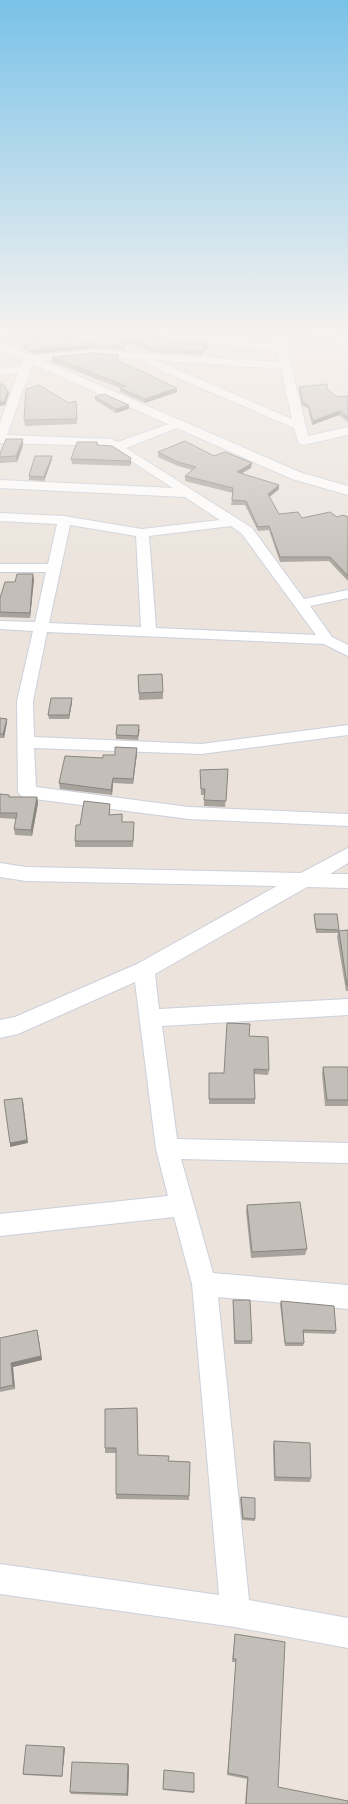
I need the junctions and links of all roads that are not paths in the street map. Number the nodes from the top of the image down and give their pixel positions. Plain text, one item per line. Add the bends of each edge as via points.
1 (9, 414) edge
2 (153, 414) edge
3 (272, 414) edge
4 (296, 414) edge
5 (178, 424) junction
6 (299, 426) junction
7 (348, 431) edge
8 (0, 439) edge
9 (117, 447) junction
10 (0, 484) edge
11 (348, 491) edge
12 (189, 493) junction
13 (0, 517) edge
14 (64, 520) junction
15 (233, 522) junction
16 (142, 533) junction
17 (0, 568) edge
18 (54, 568) junction
19 (348, 594) edge
20 (300, 604) junction
21 (0, 624) edge
22 (41, 626) junction
23 (149, 632) junction
24 (327, 640) junction
25 (348, 651) edge
26 (348, 730) edge
27 (26, 742) junction
28 (348, 820) edge
29 (348, 855) edge
30 (0, 870) edge
31 (309, 879) junction
32 (348, 881) edge
33 (144, 970) junction
34 (348, 1007) edge
35 (150, 1018) junction
36 (0, 1029) edge
37 (167, 1149) junction
38 (348, 1153) edge
39 (182, 1206) junction
40 (0, 1225) edge
41 (204, 1284) junction
42 (348, 1298) edge
43 (0, 1580) edge
44 (236, 1612) junction
45 (348, 1633) edge

1 - 8 street
2 - 5 street
3 - 6 street
4 - 6 street
5 - 9 street
5 - 11 street via 297,476
6 - 7 street via 303,441
8 - 9 street via 111,443
9 - 12 street
10 - 12 street
12 - 15 street
13 - 14 street
14 - 16 street
14 - 18 street
15 - 16 street
15 - 20 street via 247,532
16 - 23 street
17 - 18 street
18 - 22 street
19 - 20 street
20 - 24 street
21 - 22 street
22 - 23 street
22 - 27 street via 26,701
23 - 24 street
24 - 25 street
26 - 27 street via 201,749
27 - 28 street via 27,792 189,813
29 - 31 street
30 - 31 street via 26,874
31 - 32 street
31 - 33 street
33 - 35 street
33 - 36 street via 18,1025
34 - 35 street
35 - 37 street
37 - 38 street
37 - 39 street
39 - 40 street
39 - 41 street
41 - 42 street
41 - 44 street
43 - 44 street
44 - 45 street

